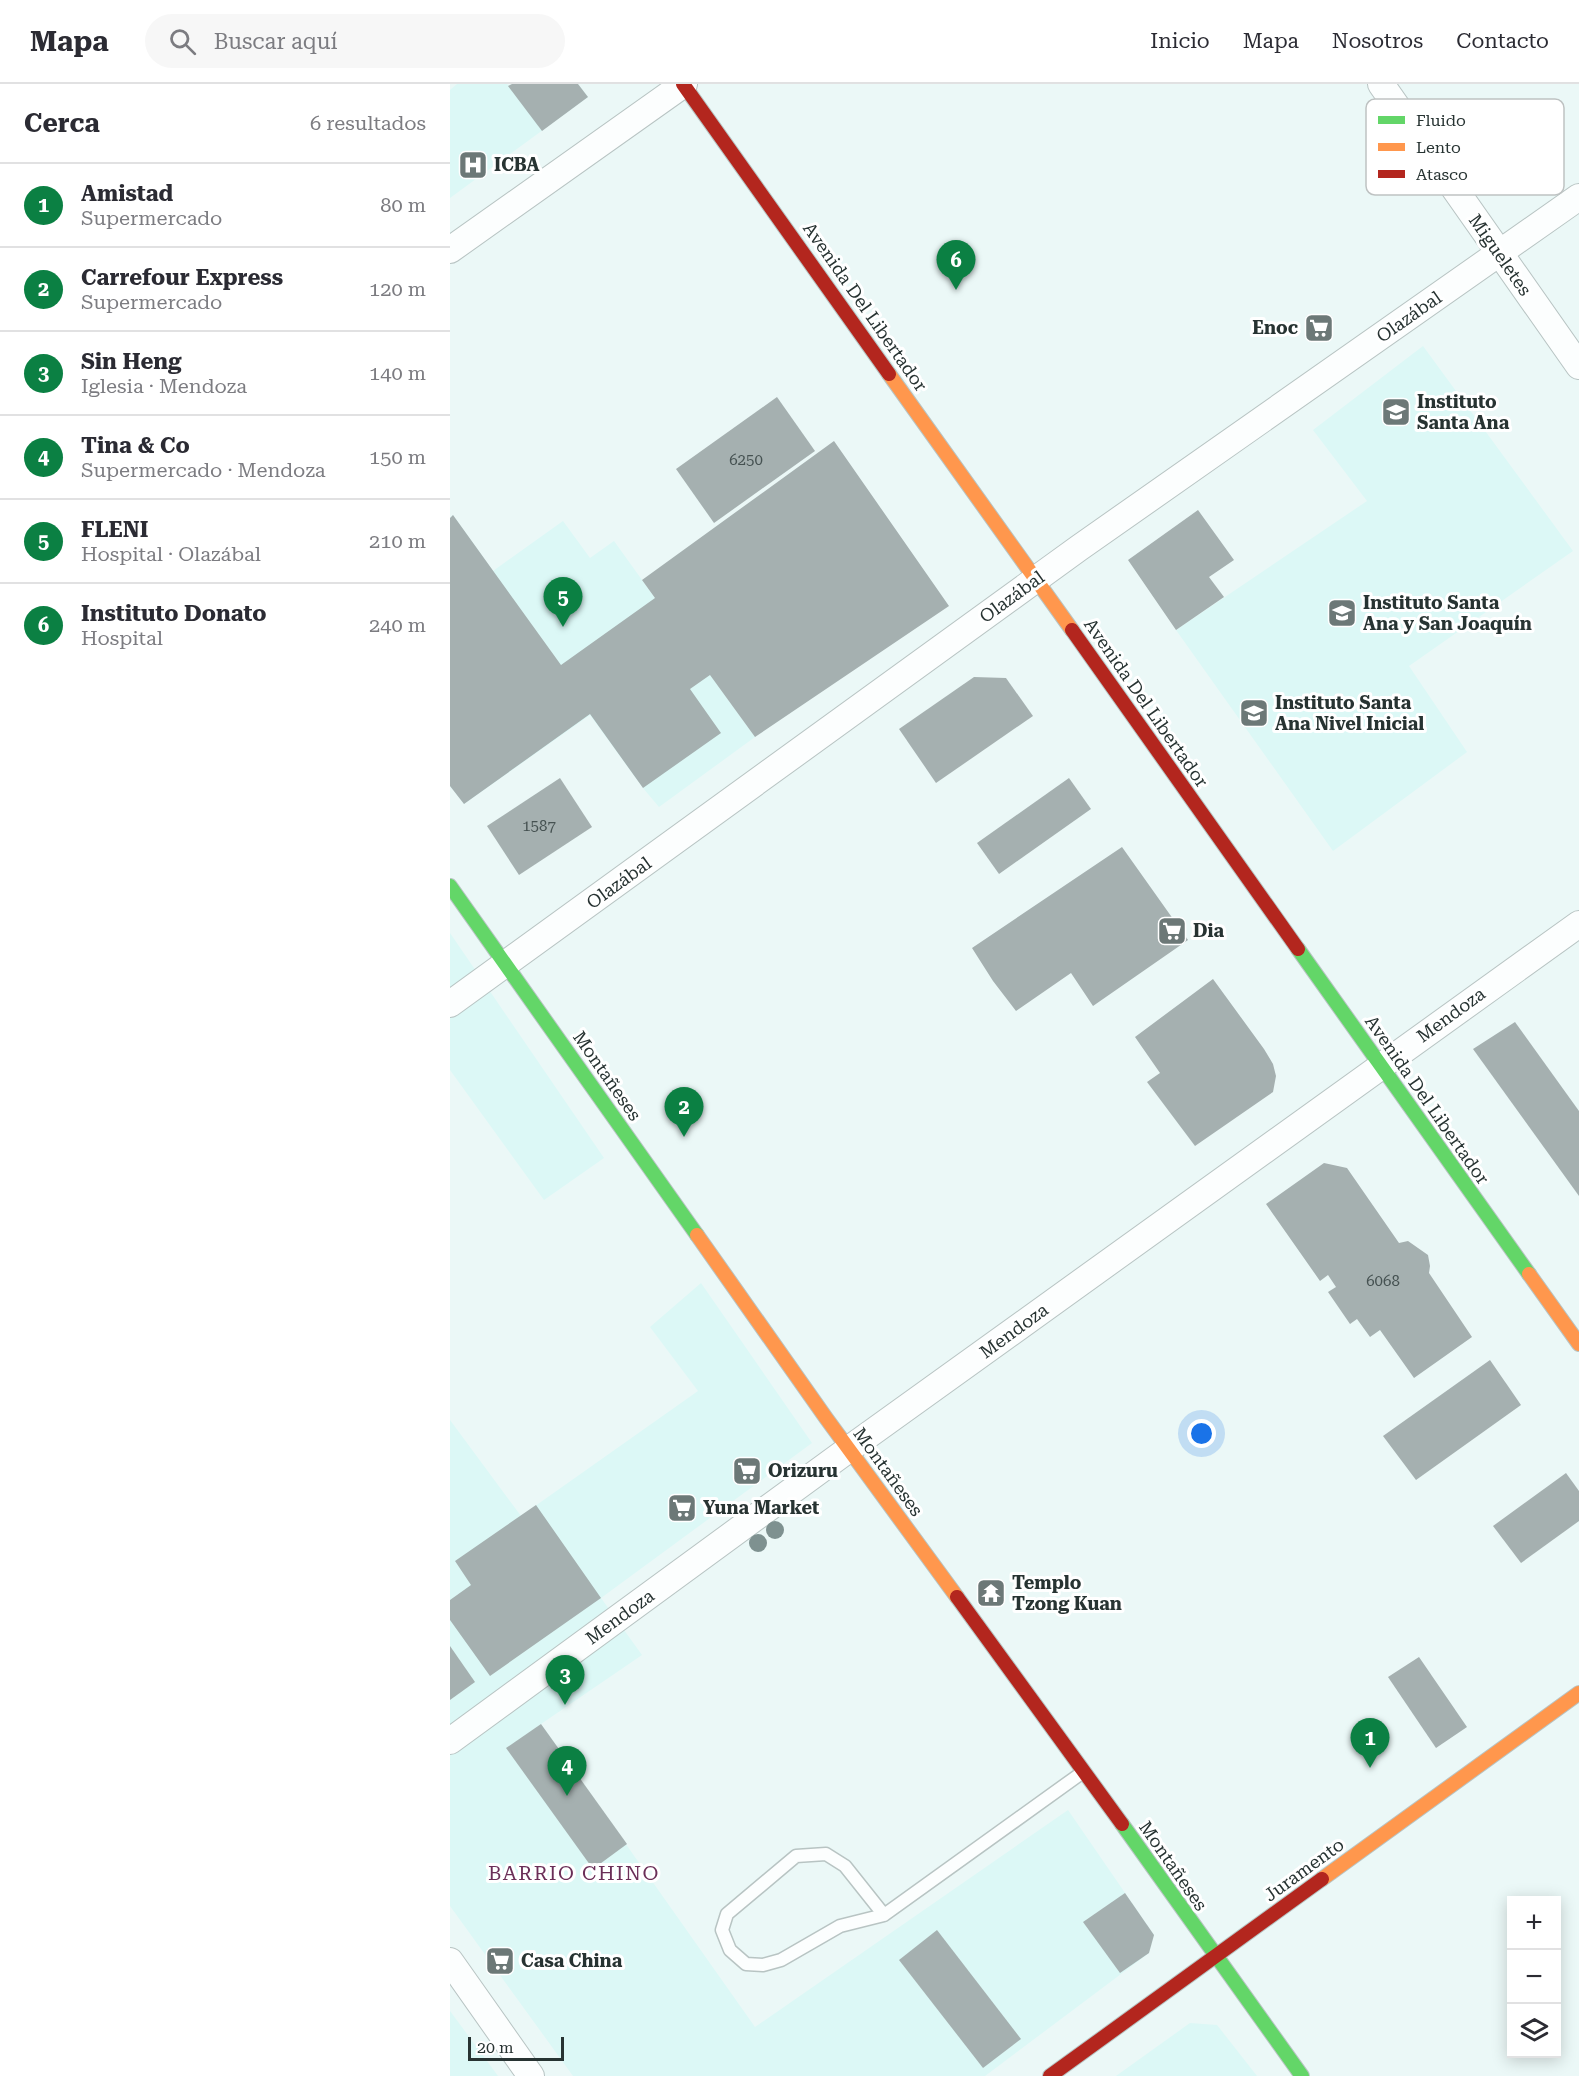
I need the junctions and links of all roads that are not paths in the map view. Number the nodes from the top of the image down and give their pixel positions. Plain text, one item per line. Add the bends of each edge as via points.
1 (684, 84) edge
2 (1381, 84) edge
3 (1391, 99) edge
4 (1458, 195) edge
5 (1579, 197) edge
6 (450, 250) edge
7 (1499, 254) junction
8 (1579, 366) edge
9 (1036, 580) junction
10 (450, 886) edge
11 (1579, 924) edge
12 (506, 965) junction
13 (450, 1004) edge
14 (1381, 1066) junction
15 (1579, 1344) edge
16 (849, 1449) junction
17 (1579, 1693) edge
18 (450, 1741) edge
19 (1084, 1771) junction
20 (885, 1915) junction
21 (1216, 1956) junction
22 (450, 1961) edge
23 (531, 2076) edge
24 (1050, 2076) edge
25 (1302, 2076) edge

1 - 6 street
1 - 9 street, Avenida Del Libertador
2 - 3 street, Migueletes
4 - 7 street, Migueletes
5 - 7 street, Olazábal
7 - 8 street, Migueletes
7 - 9 street, Olazábal
9 - 12 street, Olazábal
9 - 14 street, Avenida Del Libertador
10 - 12 street, Montañeses
11 - 14 street, Mendoza
12 - 13 street, Olazábal
12 - 16 street, Montañeses
14 - 15 street, Avenida Del Libertador
14 - 16 street, Mendoza
16 - 18 street, Mendoza
16 - 19 street, Montañeses
17 - 21 street, Juramento
19 - 20 lane
19 - 21 street, Montañeses
20 - 20 lane via 840,1926 781,1960 763,1965 746,1964 730,1950 722,1930 727,1914 796,1856 826,1854 845,1866
21 - 24 street, Juramento
21 - 25 street, Montañeses
22 - 23 street

